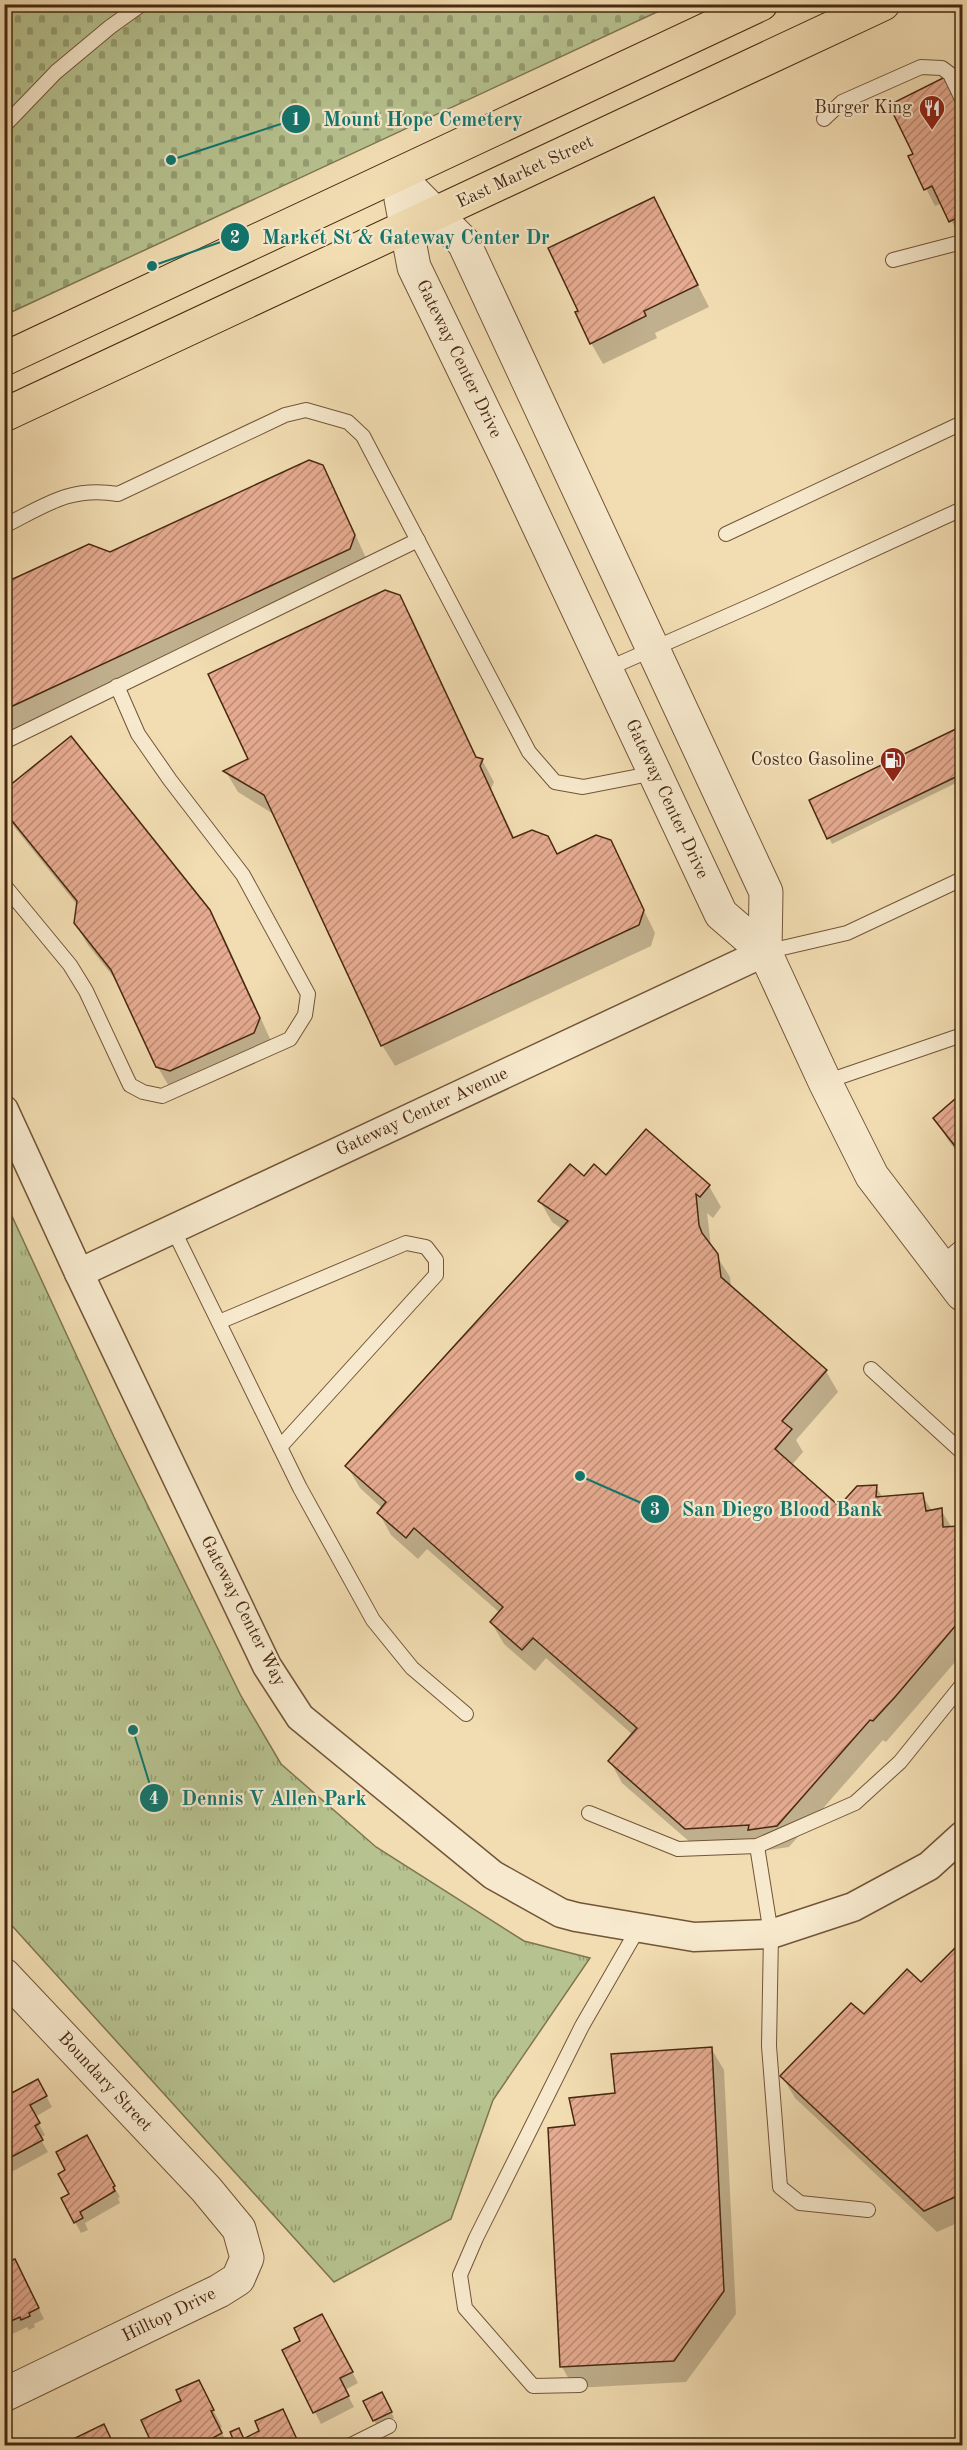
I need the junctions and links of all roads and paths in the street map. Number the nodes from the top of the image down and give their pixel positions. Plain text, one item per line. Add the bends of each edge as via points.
1 (142, 4) edge
2 (761, 4) edge
3 (883, 4) edge
4 (963, 99) edge
5 (824, 119) dead end
6 (4, 126) edge
7 (397, 175) junction
8 (421, 220) junction
9 (963, 242) edge
10 (893, 260) dead end
11 (4, 359) edge
12 (4, 415) edge
13 (963, 423) edge
14 (963, 509) edge
15 (4, 526) edge
16 (726, 534) dead end
17 (418, 540) junction
18 (653, 649) junction
19 (607, 669) junction
20 (117, 686) junction
21 (4, 742) edge
22 (655, 773) junction
23 (963, 879) edge
24 (4, 885) edge
25 (765, 952) junction
26 (963, 1035) edge
27 (825, 1082) junction
28 (4, 1110) edge
29 (173, 1229) junction
30 (951, 1255) edge
31 (79, 1273) junction
32 (963, 1294) edge
33 (219, 1322) junction
34 (872, 1369) dead end
35 (280, 1447) junction
36 (963, 1452) edge
37 (963, 1685) edge
38 (466, 1714) dead end
39 (589, 1813) dead end
40 (962, 1836) edge
41 (757, 1846) junction
42 (639, 1927) junction
43 (771, 1934) junction
44 (4, 1975) edge
45 (206, 2189) joint
46 (868, 2210) dead end
47 (580, 2385) dead end
48 (4, 2395) edge
49 (389, 2426) dead end
50 (349, 2445) edge

1 - 6 lane via 56,72
2 - 7 main road
3 - 8 main road, East Market Street
4 - 5 lane via 950,74 942,68 921,67 842,102
7 - 8 street, Gateway Center Drive
7 - 11 main road
8 - 12 main road, East Market Street
8 - 18 street, Gateway Center Drive via 464,243
8 - 19 street, Gateway Center Drive via 414,267
9 - 10 lane
13 - 16 lane
14 - 18 lane
15 - 17 lane via 63,496 118,494 285,415 306,410 348,422 363,436
17 - 20 lane
17 - 22 lane via 529,752 555,782 583,788
18 - 19 lane
18 - 25 street, Gateway Center Drive via 766,892
19 - 22 street, Gateway Center Drive
20 - 21 lane
20 - 24 lane via 138,734 243,875 308,994 305,1016 290,1039 162,1096 143,1092 129,1085 70,965
22 - 25 street, Gateway Center Drive via 721,914
23 - 25 lane via 847,933
25 - 27 street, Gateway Center Drive
25 - 29 street, Gateway Center Avenue
26 - 27 lane
27 - 30 street, Gateway Center Drive via 872,1176
28 - 31 street, Gateway Center Way
29 - 31 street, Gateway Center Avenue
29 - 33 lane
30 - 32 street, Gateway Center Drive
31 - 42 street, Gateway Center Way via 267,1666 300,1717 493,1875 561,1913
33 - 35 lane
33 - 35 lane via 406,1243 426,1247 436,1260 436,1275
34 - 36 lane
35 - 38 lane via 373,1620 412,1668
37 - 41 lane via 900,1762 855,1803
39 - 41 lane via 678,1849
40 - 43 street, Gateway Center Way via 929,1866 853,1907
41 - 43 lane
42 - 43 street, Gateway Center Way via 694,1936
42 - 47 lane via 582,2026 460,2275 465,2308 533,2386
43 - 46 lane via 769,2046 780,2187 800,2203
44 - 45 street, Boundary Street
45 - 48 street, Hilltop Drive via 239,2229 247,2258 238,2279
49 - 50 lane

